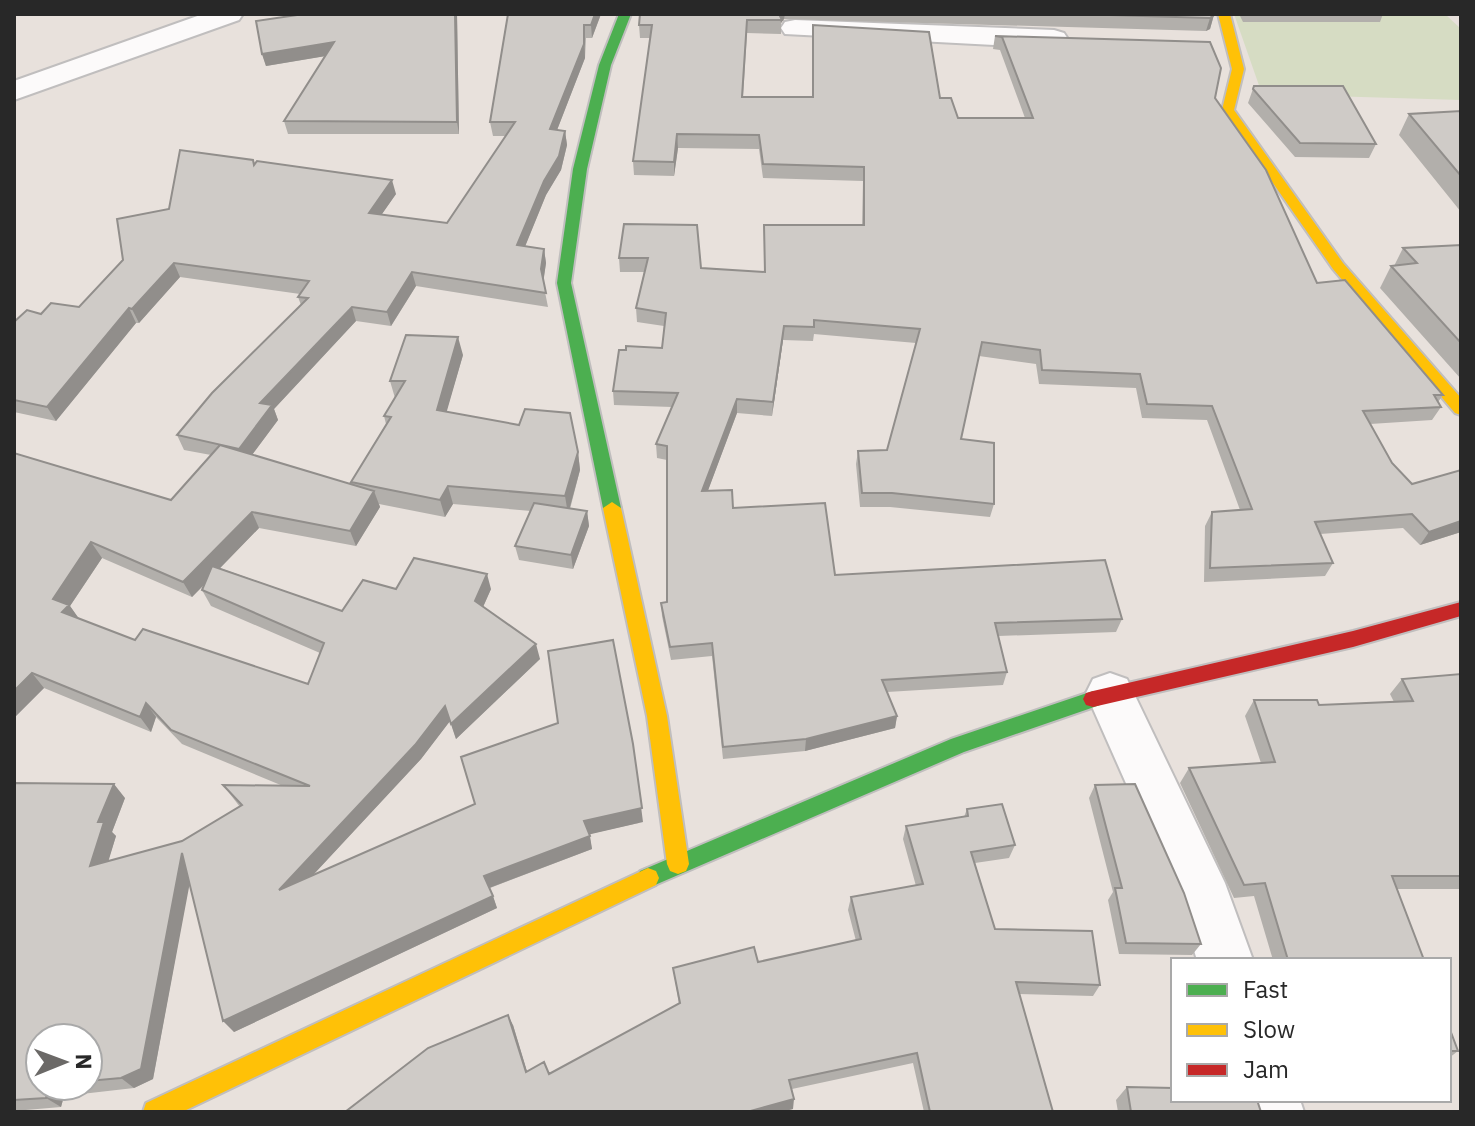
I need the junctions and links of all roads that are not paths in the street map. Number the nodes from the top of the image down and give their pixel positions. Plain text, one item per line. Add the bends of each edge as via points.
1 (229, 14) edge
2 (625, 14) edge
3 (1224, 14) edge
4 (795, 28) dead end
5 (1074, 40) edge
6 (1201, 43) edge
7 (1233, 44) junction
8 (14, 91) edge
9 (1461, 409) edge
10 (1461, 609) edge
11 (1110, 693) junction
12 (678, 864) junction
13 (1224, 958) edge
14 (155, 1112) edge

1 - 8 street
2 - 12 street via 605,65 580,169 564,283 657,716
3 - 7 street
4 - 5 street
6 - 7 street
7 - 9 street via 1238,69 1228,110 1338,266
10 - 11 street via 1353,639
11 - 12 street via 958,745
11 - 13 street via 1206,901
12 - 14 street

